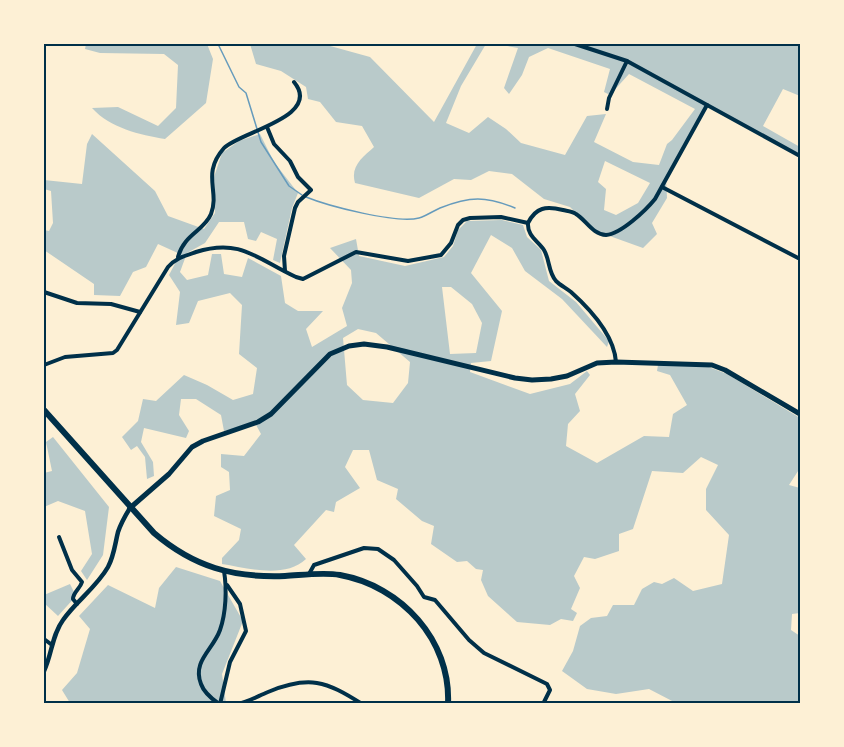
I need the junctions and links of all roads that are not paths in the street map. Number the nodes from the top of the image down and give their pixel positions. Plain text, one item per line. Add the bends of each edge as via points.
1 (576, 44) edge
2 (627, 61) junction
3 (294, 82) dead end
4 (707, 105) junction
5 (607, 109) dead end
6 (265, 128) junction
7 (801, 156) edge
8 (662, 187) junction
9 (528, 223) junction
10 (178, 257) junction
11 (801, 260) edge
12 (285, 272) junction
13 (44, 292) edge
14 (140, 312) junction
15 (616, 362) junction
16 (44, 365) edge
17 (44, 410) edge
18 (801, 414) edge
19 (130, 508) junction
20 (59, 537) dead end
21 (224, 571) junction
22 (309, 575) junction
23 (227, 585) junction
24 (77, 604) junction
25 (44, 639) edge
26 (52, 645) junction
27 (44, 671) edge
28 (220, 704) edge
29 (237, 704) edge
30 (362, 704) edge
31 (448, 704) edge
32 (543, 704) edge

1 - 2 street
2 - 4 street
2 - 5 street
3 - 6 street via 300,93 294,110
4 - 7 street
4 - 8 street
6 - 10 street via 233,140 222,150 211,172 212,212 203,226 190,235
6 - 12 street via 311,190 295,208 284,256
8 - 9 street via 646,211 610,234 598,233 577,214 553,207 544,207
8 - 11 street
9 - 12 street via 501,217 470,218 458,225 441,255 408,261 356,252 303,279
9 - 15 street via 530,235 543,249 551,273 583,303 611,341
10 - 12 street via 218,246 236,247
10 - 14 street
13 - 14 street via 77,303 111,303
14 - 16 street via 117,350 65,357
15 - 18 main road via 712,365
15 - 19 main road via 597,363 567,376 532,380 387,347 349,346 330,354 265,418 192,447 169,474
17 - 19 main road
19 - 21 main road via 171,547 198,563
19 - 24 street via 122,520 107,569
20 - 24 street via 72,570 82,582 73,596
21 - 22 main road via 265,577
21 - 23 street
22 - 31 main road via 337,574 362,580 387,591 412,612 431,637 444,665
22 - 32 street via 314,565 332,558 371,548 384,551 424,597 435,600 484,653 547,684 549,690
23 - 28 street via 240,604 246,631 230,662
23 - 28 street via 221,628 198,667 202,688
24 - 26 street via 57,629
25 - 26 street
26 - 27 street
29 - 30 street via 286,684 307,681 336,687

